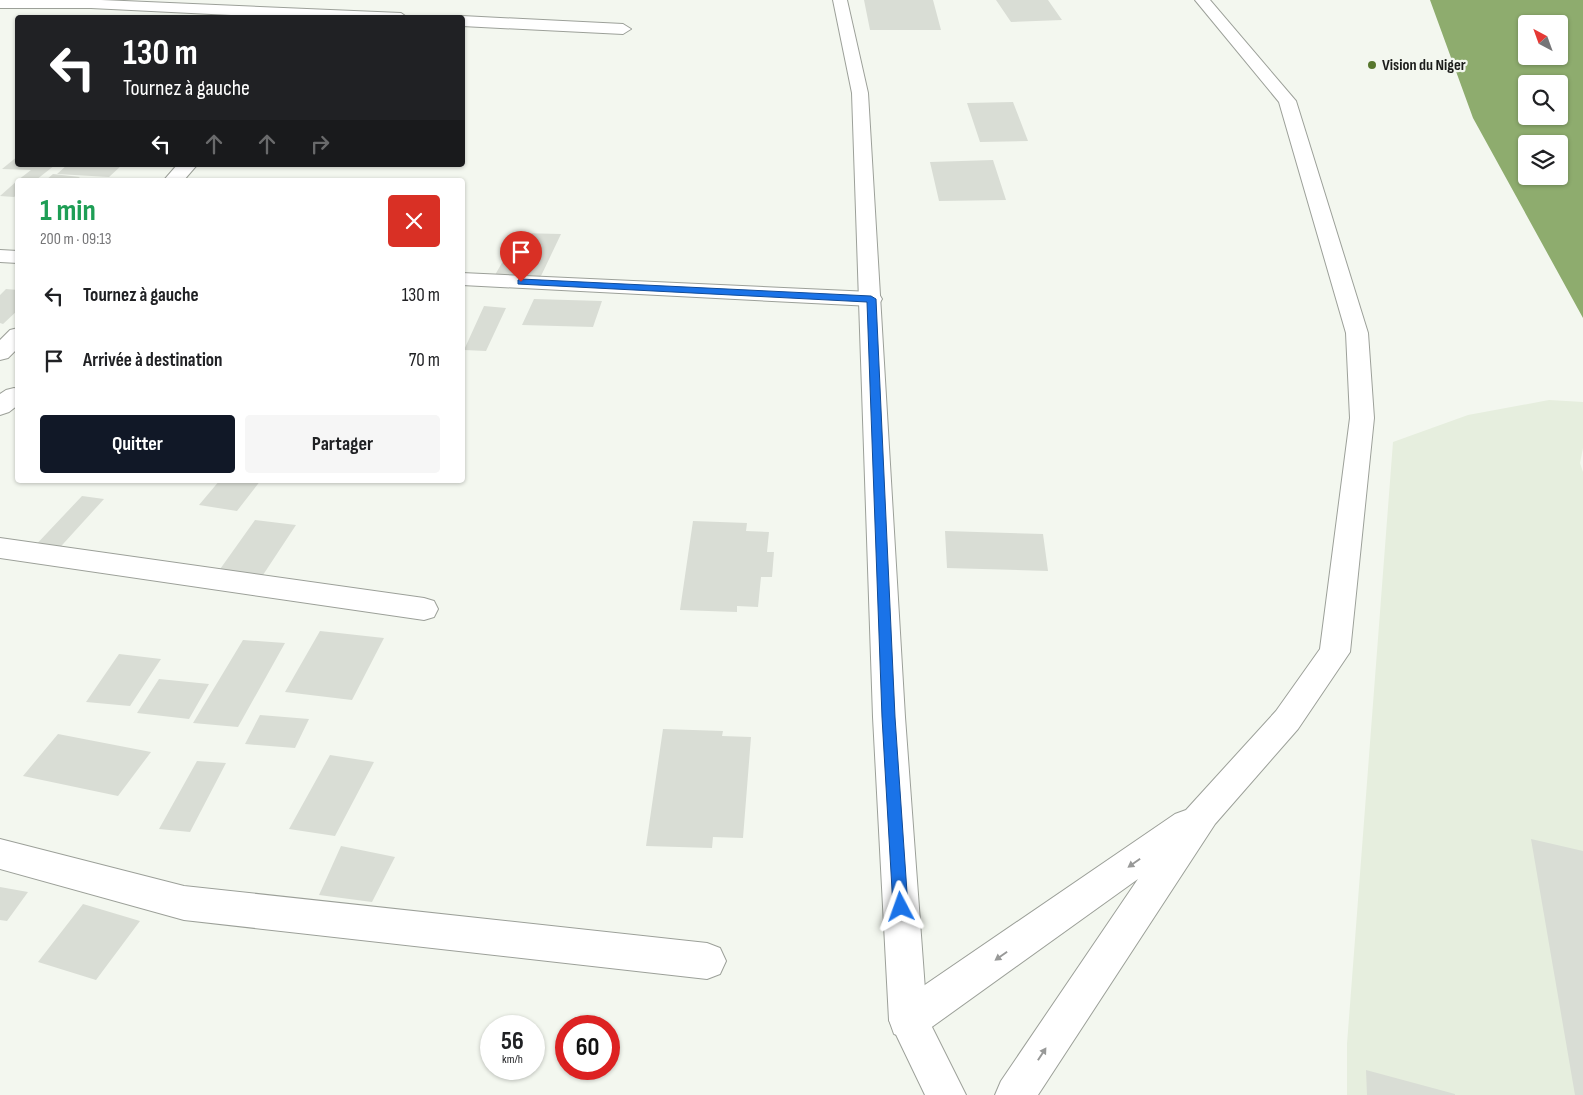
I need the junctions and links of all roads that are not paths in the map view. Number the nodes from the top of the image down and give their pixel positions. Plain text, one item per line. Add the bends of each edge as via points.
1 (354, 0) edge
2 (840, 0) edge
3 (1202, 0) edge
4 (94, 2) edge
5 (0, 4) edge
6 (321, 15) edge
7 (339, 15) edge
8 (465, 21) edge
9 (623, 30) dead end
10 (186, 167) edge
11 (175, 178) edge
12 (0, 256) edge
13 (15, 257) edge
14 (465, 279) edge
15 (871, 299) junction
16 (15, 338) edge
17 (0, 353) edge
18 (0, 548) edge
19 (424, 609) dead end
20 (1202, 814) junction
21 (0, 854) edge
22 (707, 961) dead end
23 (908, 1020) junction
24 (946, 1095) edge
25 (1015, 1095) edge

1 - 7 main road
2 - 15 main road via 860,93
3 - 20 main road via 1287,101 1357,333 1362,418 1335,652 1287,720
4 - 5 main road
4 - 6 main road
8 - 9 main road
10 - 11 main road
12 - 13 main road
14 - 15 main road
15 - 23 main road via 888,717
16 - 17 main road
18 - 19 main road
20 -> 23 main road
25 -> 20 main road
21 - 22 main road via 184,903
23 - 24 main road

